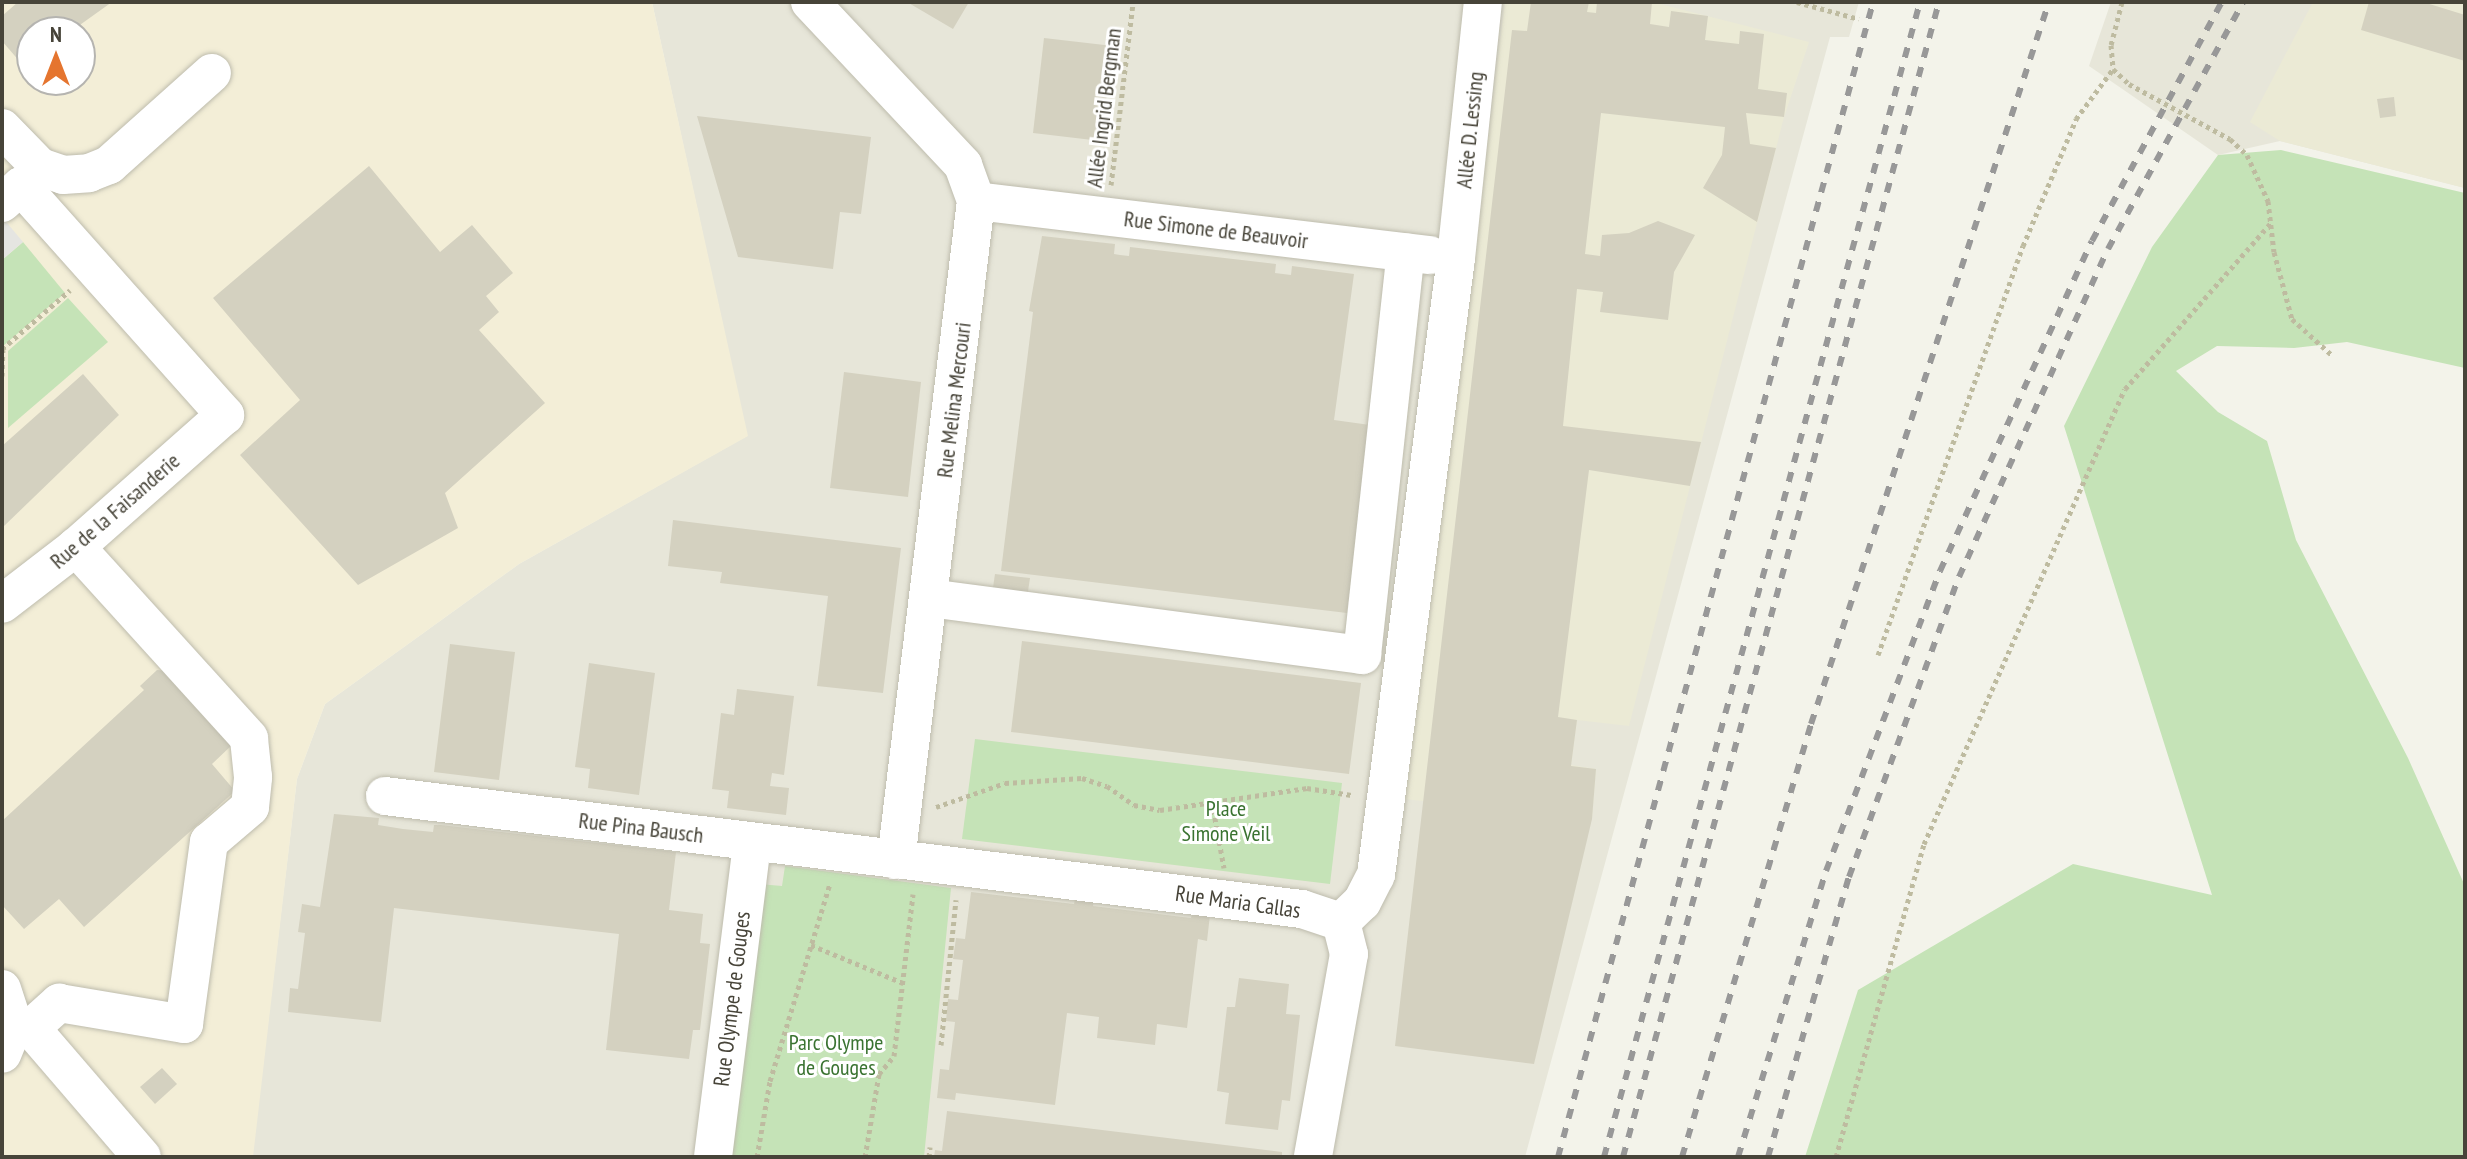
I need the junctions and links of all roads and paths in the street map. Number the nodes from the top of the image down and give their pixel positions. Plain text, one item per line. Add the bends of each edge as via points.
1 (810, 2) edge
2 (1133, 2) edge
3 (1483, 2) edge
4 (1797, 2) edge
5 (2122, 2) edge
6 (1859, 19) dead end
7 (2113, 69) junction
8 (212, 73) dead end
9 (2, 128) edge
10 (21, 185) edge
11 (976, 201) junction
12 (1108, 218) junction
13 (2271, 223) junction
14 (1406, 252) junction
15 (1456, 258) junction
16 (95, 269) junction
17 (2, 349) edge
18 (2333, 356) dead end
19 (2, 376) edge
20 (76, 547) junction
21 (929, 598) junction
22 (2, 604) edge
23 (1878, 655) dead end
24 (385, 796) dead end
25 (1385, 801) junction
26 (1212, 802) junction
27 (903, 804) junction
28 (752, 842) junction
29 (838, 853) junction
30 (906, 861) junction
31 (959, 867) junction
32 (1220, 900) junction
33 (1341, 922) junction
34 (811, 945) junction
35 (903, 983) junction
36 (2, 989) edge
37 (16, 1036) edge
38 (941, 1045) dead end
39 (930, 1147) dead end
40 (142, 1157) edge
41 (713, 1157) edge
42 (757, 1157) edge
43 (865, 1157) edge
44 (929, 1157) edge
45 (1313, 1157) edge
46 (1836, 1157) edge

1 - 11 street, Rue Melina Mercouri via 963,165
2 - 12 path, Allée Ingrid Bergman
3 - 15 street, Allée D. Lessing
4 - 6 path
5 - 7 path via 2111,45
7 - 13 path via 2129,84 2230,139 2247,155 2268,201
7 - 23 path via 2076,119 2023,246
8 - 10 street via 109,165
9 - 10 street
10 - 16 street
11 - 12 street, Rue Simone de Beauvoir
11 - 21 street, Rue Melina Mercouri
12 - 14 street, Rue Simone de Beauvoir
13 - 18 path via 2292,319
13 - 46 path via 2125,389 1924,844
14 - 15 street, Rue Simone de Beauvoir
14 - 21 street via 1362,655
15 - 25 street, Allée D. Lessing
16 - 17 path
16 - 20 street, Rue de la Faisanderie via 225,415
17 - 19 path
20 - 22 street, Rue de la Faisanderie
20 - 37 street via 249,738 250,807 209,842 184,1024 59,1003
21 - 27 street, Rue Melina Mercouri
24 - 28 street, Rue Pina Bausch
25 - 26 path via 1307,788
25 - 33 street, Allée D. Lessing via 1376,875 1362,902
26 - 27 path via 1160,810 1134,805 1107,786 1082,778 1005,783 935,807
26 - 32 path via 1225,856
27 - 30 street, Rue Melina Mercouri
28 - 29 street, Rue Pina Bausch
28 - 41 street, Rue Olympe de Gouges
29 - 30 street, Rue Pina Bausch
29 - 34 path
30 - 31 street, Rue Maria Callas
30 - 35 path
31 - 32 street, Rue Maria Callas
31 - 38 path
32 - 33 street, Rue Maria Callas via 1302,909
33 - 45 street via 1349,954
34 - 35 path
34 - 42 path via 770,1081
35 - 43 path via 894,1056 879,1074
36 - 37 street
37 - 40 street
39 - 44 path

